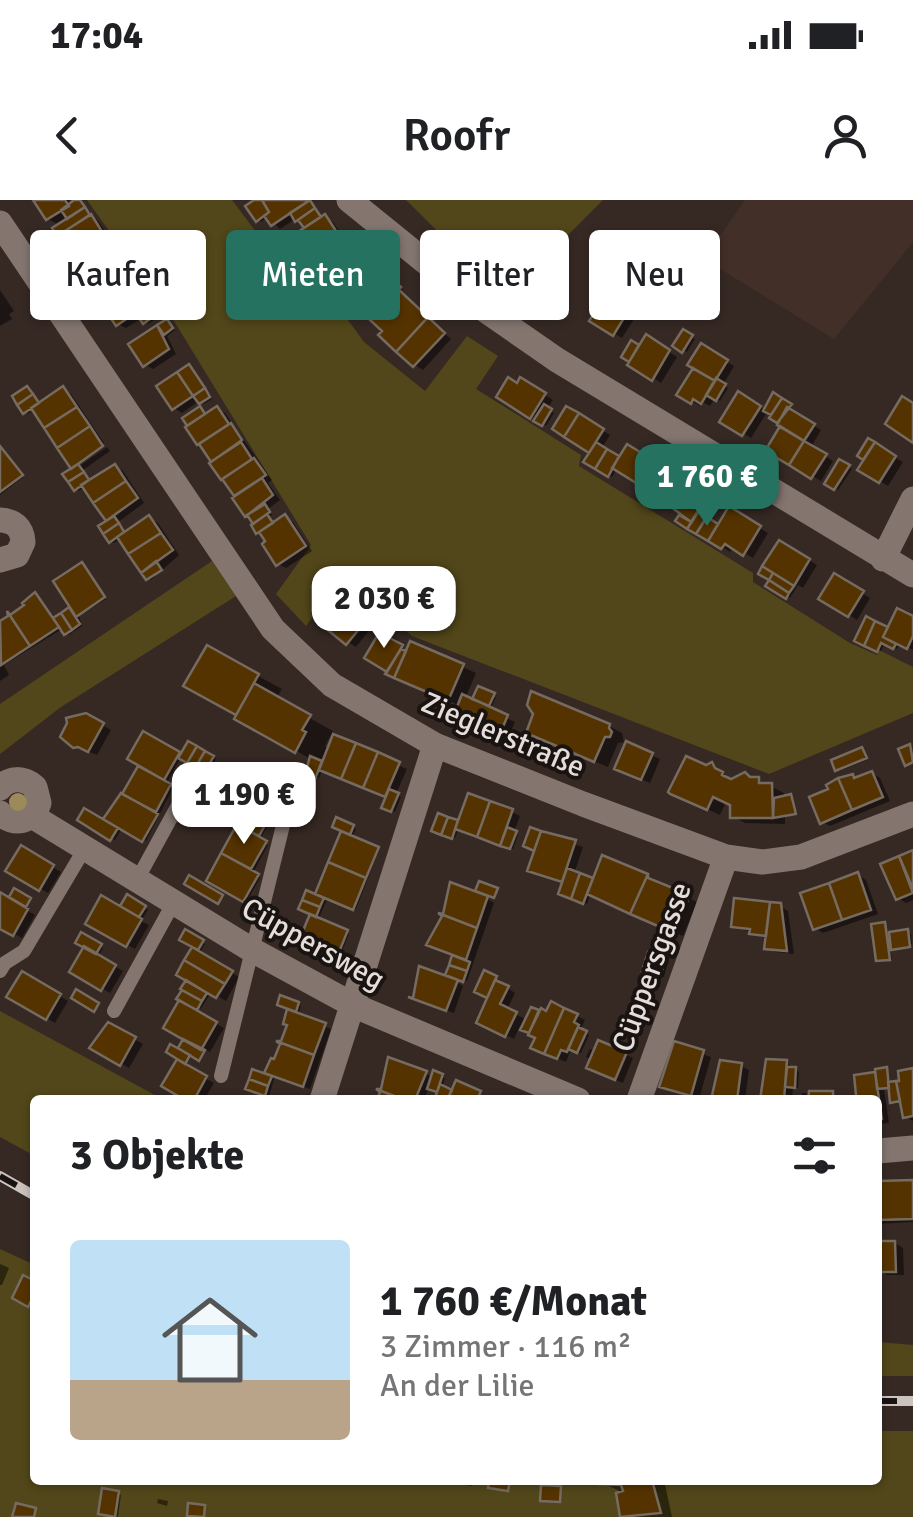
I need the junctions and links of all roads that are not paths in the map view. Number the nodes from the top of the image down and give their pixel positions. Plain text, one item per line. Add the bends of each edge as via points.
1 (348, 200) edge
2 (0, 223) edge
3 (913, 499) edge
4 (0, 520) edge
5 (0, 560) edge
6 (883, 560) junction
7 (913, 575) edge
8 (435, 745) junction
9 (194, 774) dead end
10 (0, 788) edge
11 (287, 809) dead end
12 (0, 813) edge
13 (913, 814) edge
14 (32, 816) junction
15 (85, 848) junction
16 (726, 857) junction
17 (137, 880) junction
18 (174, 902) junction
19 (252, 950) junction
20 (0, 971) edge
21 (354, 1006) junction
22 (114, 1011) dead end
23 (221, 1076) dead end
24 (324, 1095) edge
25 (566, 1095) edge
26 (640, 1095) edge
27 (913, 1148) edge
28 (882, 1151) edge

1 - 6 street via 557,360
2 - 8 street, Zieglerstraße via 273,629 332,685
3 - 6 street
4 - 5 street via 18,527 23,542 17,554
6 - 7 street
8 - 16 street, Zieglerstraße
8 - 21 street
9 - 17 lane
10 - 14 street via 9,780 35,787 39,803
11 - 19 lane
12 - 14 street, Cüppersweg via 12,821
13 - 16 street, Zieglerstraße via 802,857
14 - 15 street, Cüppersweg
15 - 17 street, Cüppersweg
15 - 20 lane via 24,951
16 - 26 street, Cüppersgasse
17 - 18 street, Cüppersweg
18 - 19 street, Cüppersweg
18 - 22 lane
19 - 21 street, Cüppersweg
19 - 23 lane
21 - 24 street
21 - 25 street, Cüppersweg
27 - 28 street

